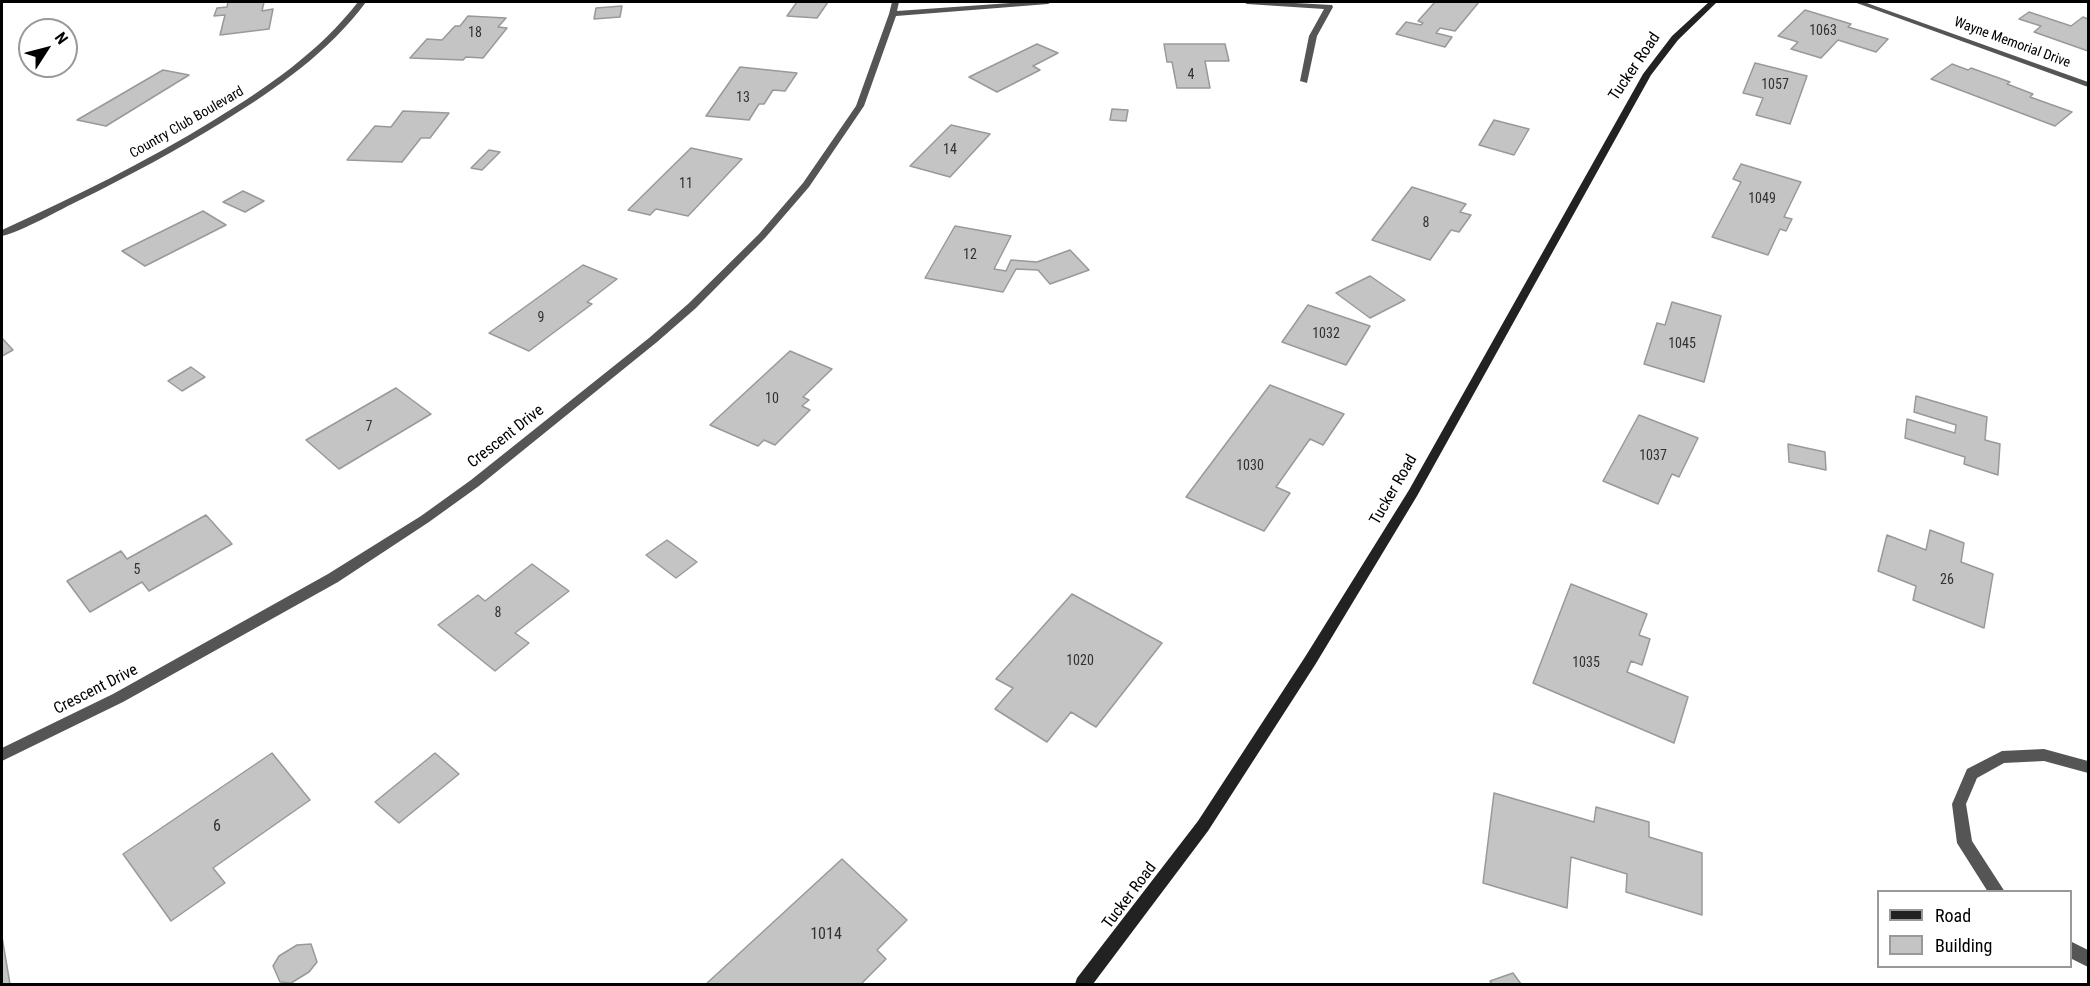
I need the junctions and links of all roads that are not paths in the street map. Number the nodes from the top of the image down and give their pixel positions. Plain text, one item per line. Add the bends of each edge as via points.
1 (362, 2) edge
2 (895, 2) edge
3 (1048, 2) edge
4 (1247, 2) edge
5 (1713, 2) edge
6 (1858, 2) edge
7 (1332, 4) edge
8 (893, 14) junction
9 (1304, 81) dead end
10 (2088, 85) edge
11 (2, 233) edge
12 (2, 755) edge
13 (2088, 767) edge
14 (1997, 890) edge
15 (2072, 950) edge
16 (2088, 959) edge
17 (1083, 984) edge

1 - 11 street, Country Club Boulevard via 325,44 247,103 144,164
2 - 8 street, Crescent Drive
3 - 8 street
4 - 7 street
5 - 17 main road, Tucker Road via 1675,38 1633,98 1413,493 1258,742 1203,826
6 - 10 street, Wayne Memorial Drive
7 - 9 street via 1313,36
8 - 12 street, Crescent Drive via 860,106 812,177 729,270 619,369 466,489 333,578 118,698
13 - 14 street via 2044,755 2002,757 1972,774 1959,804 1965,843
15 - 16 street

